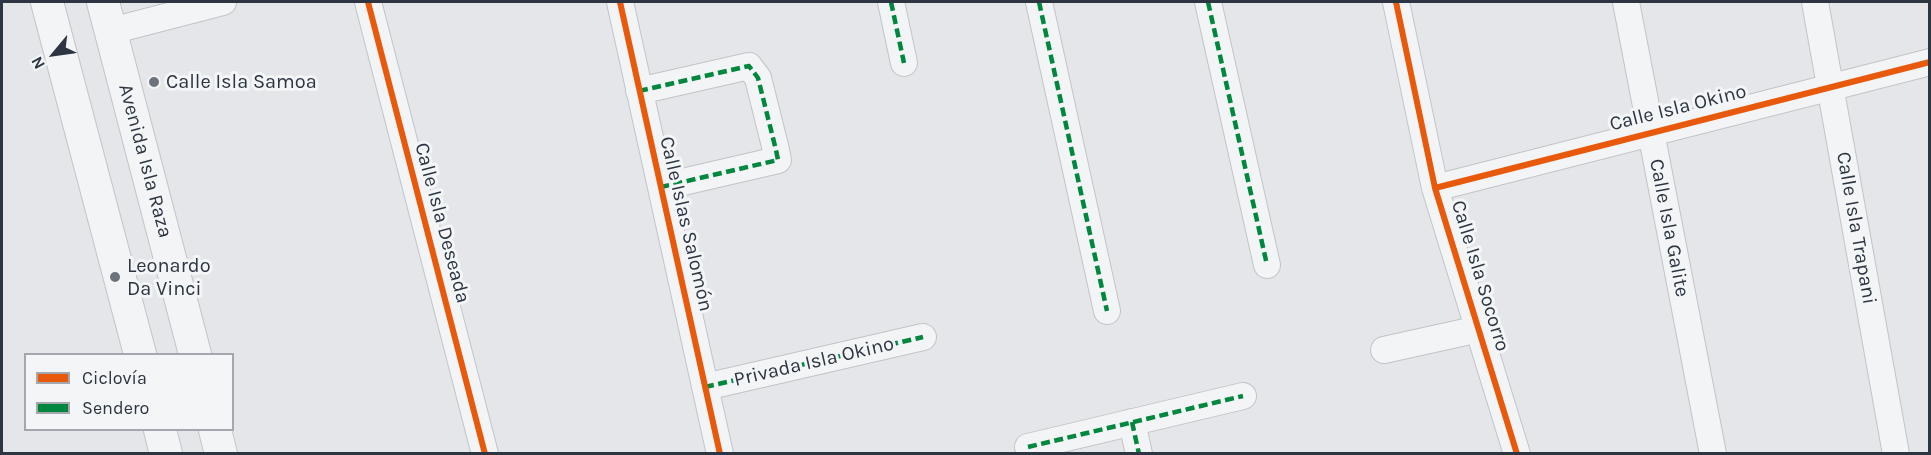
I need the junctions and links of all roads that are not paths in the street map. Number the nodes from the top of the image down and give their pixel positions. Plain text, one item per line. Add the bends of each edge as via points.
1 (47, 2) edge
2 (103, 2) edge
3 (223, 2) edge
4 (368, 2) edge
5 (620, 2) edge
6 (891, 2) edge
7 (1039, 2) edge
8 (1208, 2) edge
9 (1396, 2) edge
10 (1626, 2) edge
11 (1815, 2) edge
12 (111, 31) junction
13 (1929, 62) edge
14 (904, 63) dead end
15 (1830, 86) junction
16 (639, 91) junction
17 (1651, 132) junction
18 (661, 187) junction
19 (1435, 188) junction
20 (1267, 265) dead end
21 (1107, 311) dead end
22 (1479, 329) junction
23 (923, 337) dead end
24 (1384, 350) dead end
25 (140, 353) edge
26 (195, 353) edge
27 (705, 387) junction
28 (1243, 396) dead end
29 (1132, 422) junction
30 (160, 431) edge
31 (216, 431) edge
32 (1028, 447) dead end
33 (166, 453) edge
34 (221, 453) edge
35 (485, 453) edge
36 (720, 453) edge
37 (1139, 453) edge
38 (1517, 453) edge
39 (1713, 453) edge
40 (1896, 453) edge

1 - 25 street
2 - 12 street, Avenida Isla Raza
3 - 12 street
4 - 35 street, Calle Isla Deseada
5 - 16 street, Calle Islas Salomón
6 - 14 street
7 - 21 street
8 - 20 street
9 - 19 street, Calle Isla Socorro
10 - 17 street, Calle Isla Galite
11 - 15 street, Calle Isla Trapani
12 - 26 street, Avenida Isla Raza
13 - 15 street, Calle Isla Okino
15 - 17 street, Calle Isla Okino
15 - 40 street, Calle Isla Trapani
16 - 18 street, Calle Islas Salomón
16 - 18 street via 749,66 758,78 776,150 778,160
17 - 19 street, Calle Isla Okino
17 - 39 street, Calle Isla Galite
18 - 27 street, Calle Islas Salomón
19 - 22 street, Calle Isla Socorro
22 - 24 street
22 - 38 street, Calle Isla Socorro
23 - 27 street, Privada Isla Okino
27 - 36 street, Calle Islas Salomón
28 - 29 street
29 - 32 street
29 - 37 street
30 - 33 street
31 - 34 street

